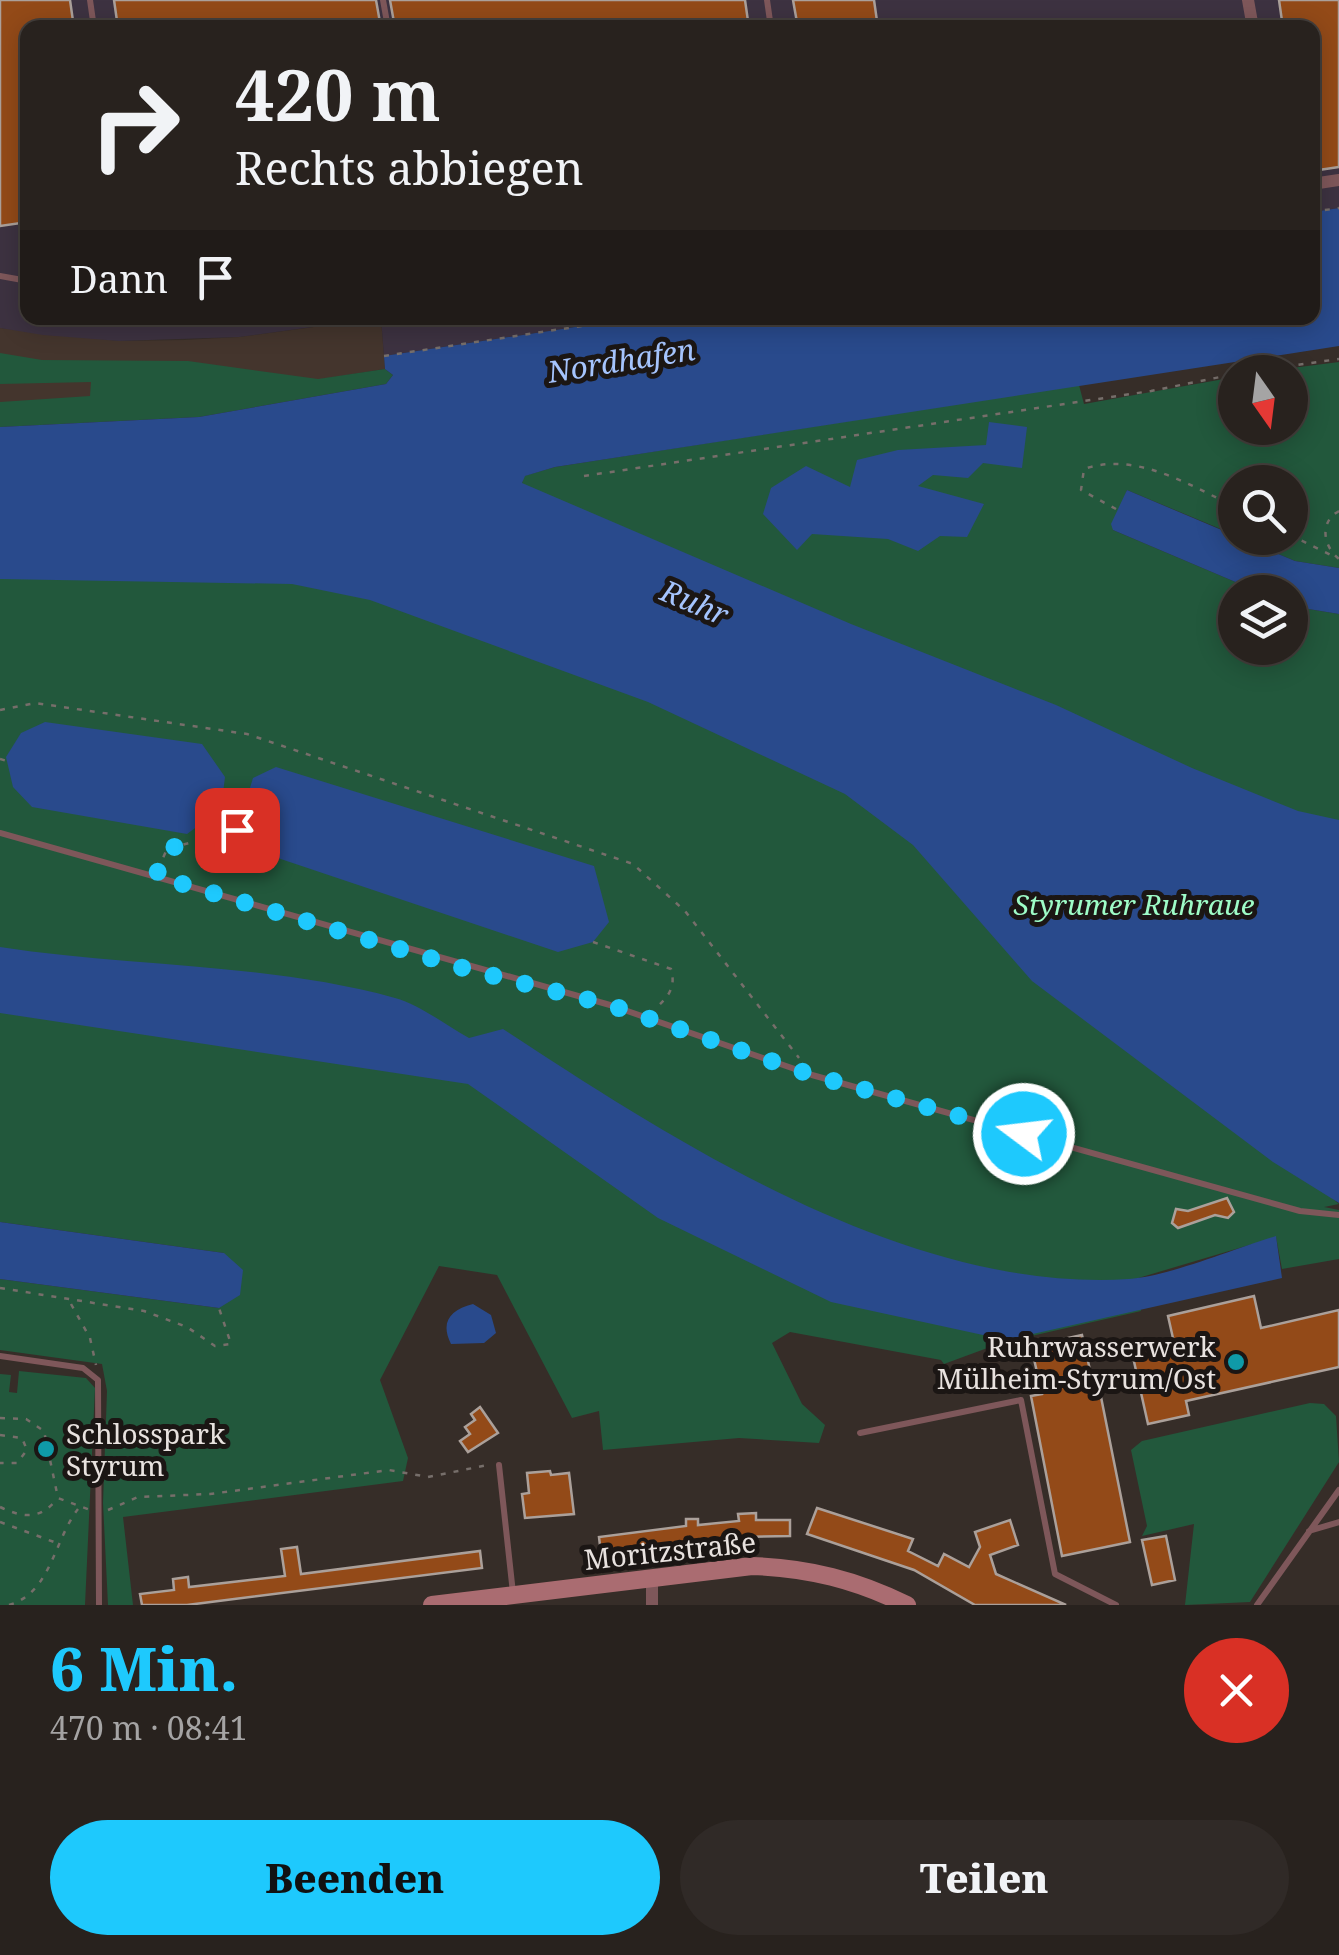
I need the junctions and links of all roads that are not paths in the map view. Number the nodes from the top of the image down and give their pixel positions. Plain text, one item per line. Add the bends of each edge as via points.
1 (0, 833) edge
2 (1339, 1215) edge
3 (0, 1356) edge
4 (860, 1434) dead end
5 (499, 1465) road end
6 (1339, 1490) edge
7 (1339, 1522) edge
8 (1308, 1531) junction
9 (652, 1580) junction
10 (513, 1595) junction
11 (100, 1605) edge
12 (432, 1605) edge
13 (652, 1605) edge
14 (907, 1605) edge
15 (1116, 1605) edge
16 (1257, 1605) edge

1 - 2 lane via 646,1017 812,1075 1300,1211
3 - 11 lane via 95,1374 101,1394
4 - 15 lane via 1021,1400 1055,1574
5 - 10 lane
6 - 8 lane
7 - 8 lane
8 - 16 lane
9 - 10 main road, Moritzstraße
9 - 13 street
9 - 14 main road, Moritzstraße via 752,1566 798,1568
10 - 12 main road, Moritzstraße

